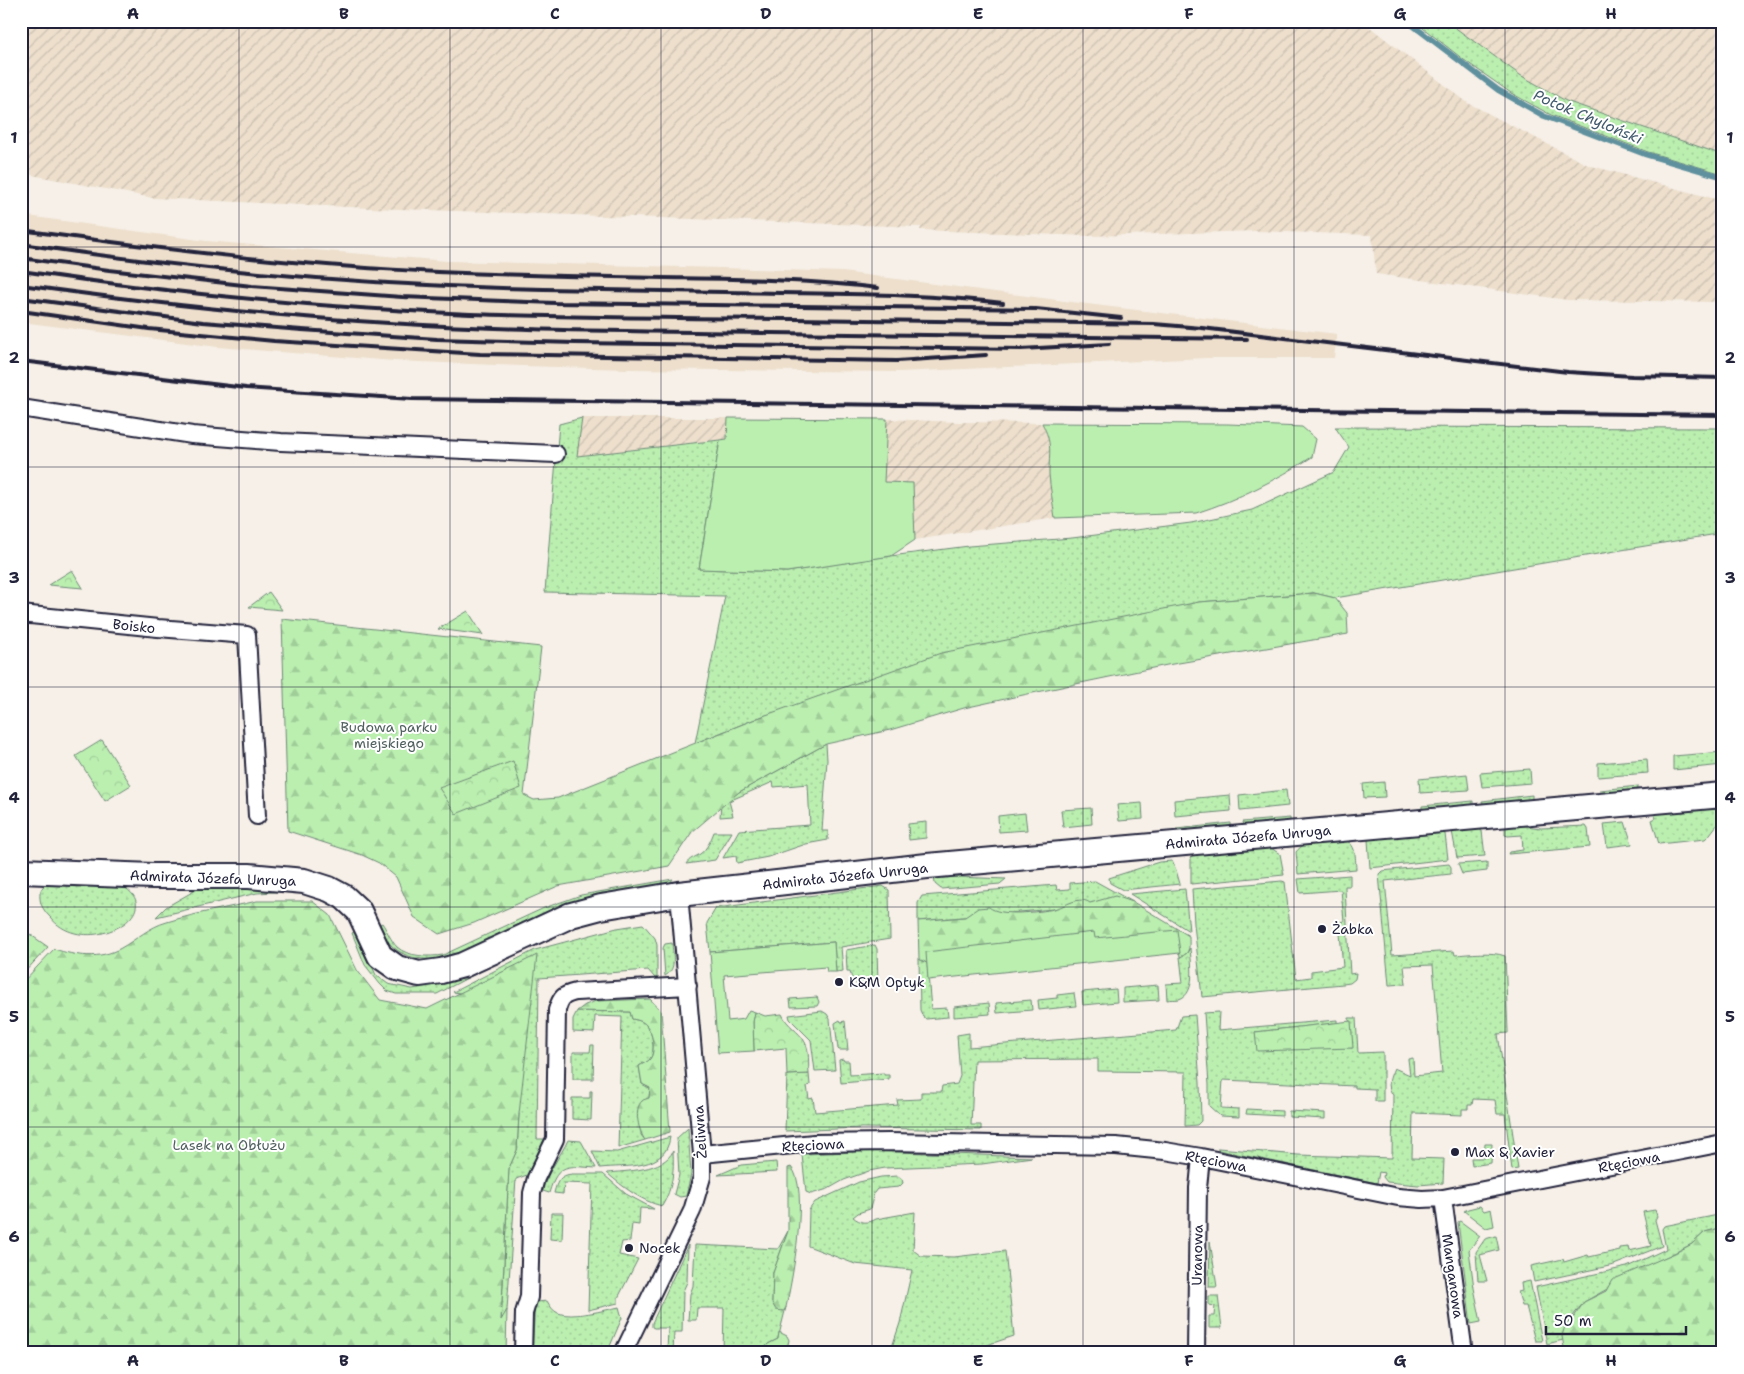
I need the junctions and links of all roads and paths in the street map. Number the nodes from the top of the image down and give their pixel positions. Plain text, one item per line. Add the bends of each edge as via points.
1 (21, 408) edge
2 (556, 454) dead end
3 (21, 614) edge
4 (1723, 795) edge
5 (257, 816) dead end
6 (21, 871) edge
7 (679, 894) junction
8 (688, 986) junction
9 (1723, 1143) edge
10 (702, 1154) junction
11 (1201, 1157) junction
12 (1443, 1198) junction
13 (522, 1353) edge
14 (623, 1353) edge
15 (1196, 1353) edge
16 (1464, 1353) edge

1 - 2 street via 192,435
3 - 5 street, Boisko via 247,635
4 - 7 street, Admirała Józefa Unruga via 927,866
6 - 7 street, Admirała Józefa Unruga via 249,876 304,881 344,897 359,911 380,956 397,968 419,974 463,965 571,915 601,906
7 - 8 street, Żeliwna
8 - 10 street, Żeliwna
8 - 13 street via 576,992 564,995 559,1002 555,1139 532,1193 529,1297 524,1313
9 - 12 street, Rtęciowa
10 - 11 street, Rtęciowa via 814,1143 889,1142 1116,1146
10 - 14 street, Żeliwna via 702,1177 692,1211
11 - 12 street, Rtęciowa via 1398,1197
11 - 15 street, Uranowa
12 - 16 street, Manganowa

